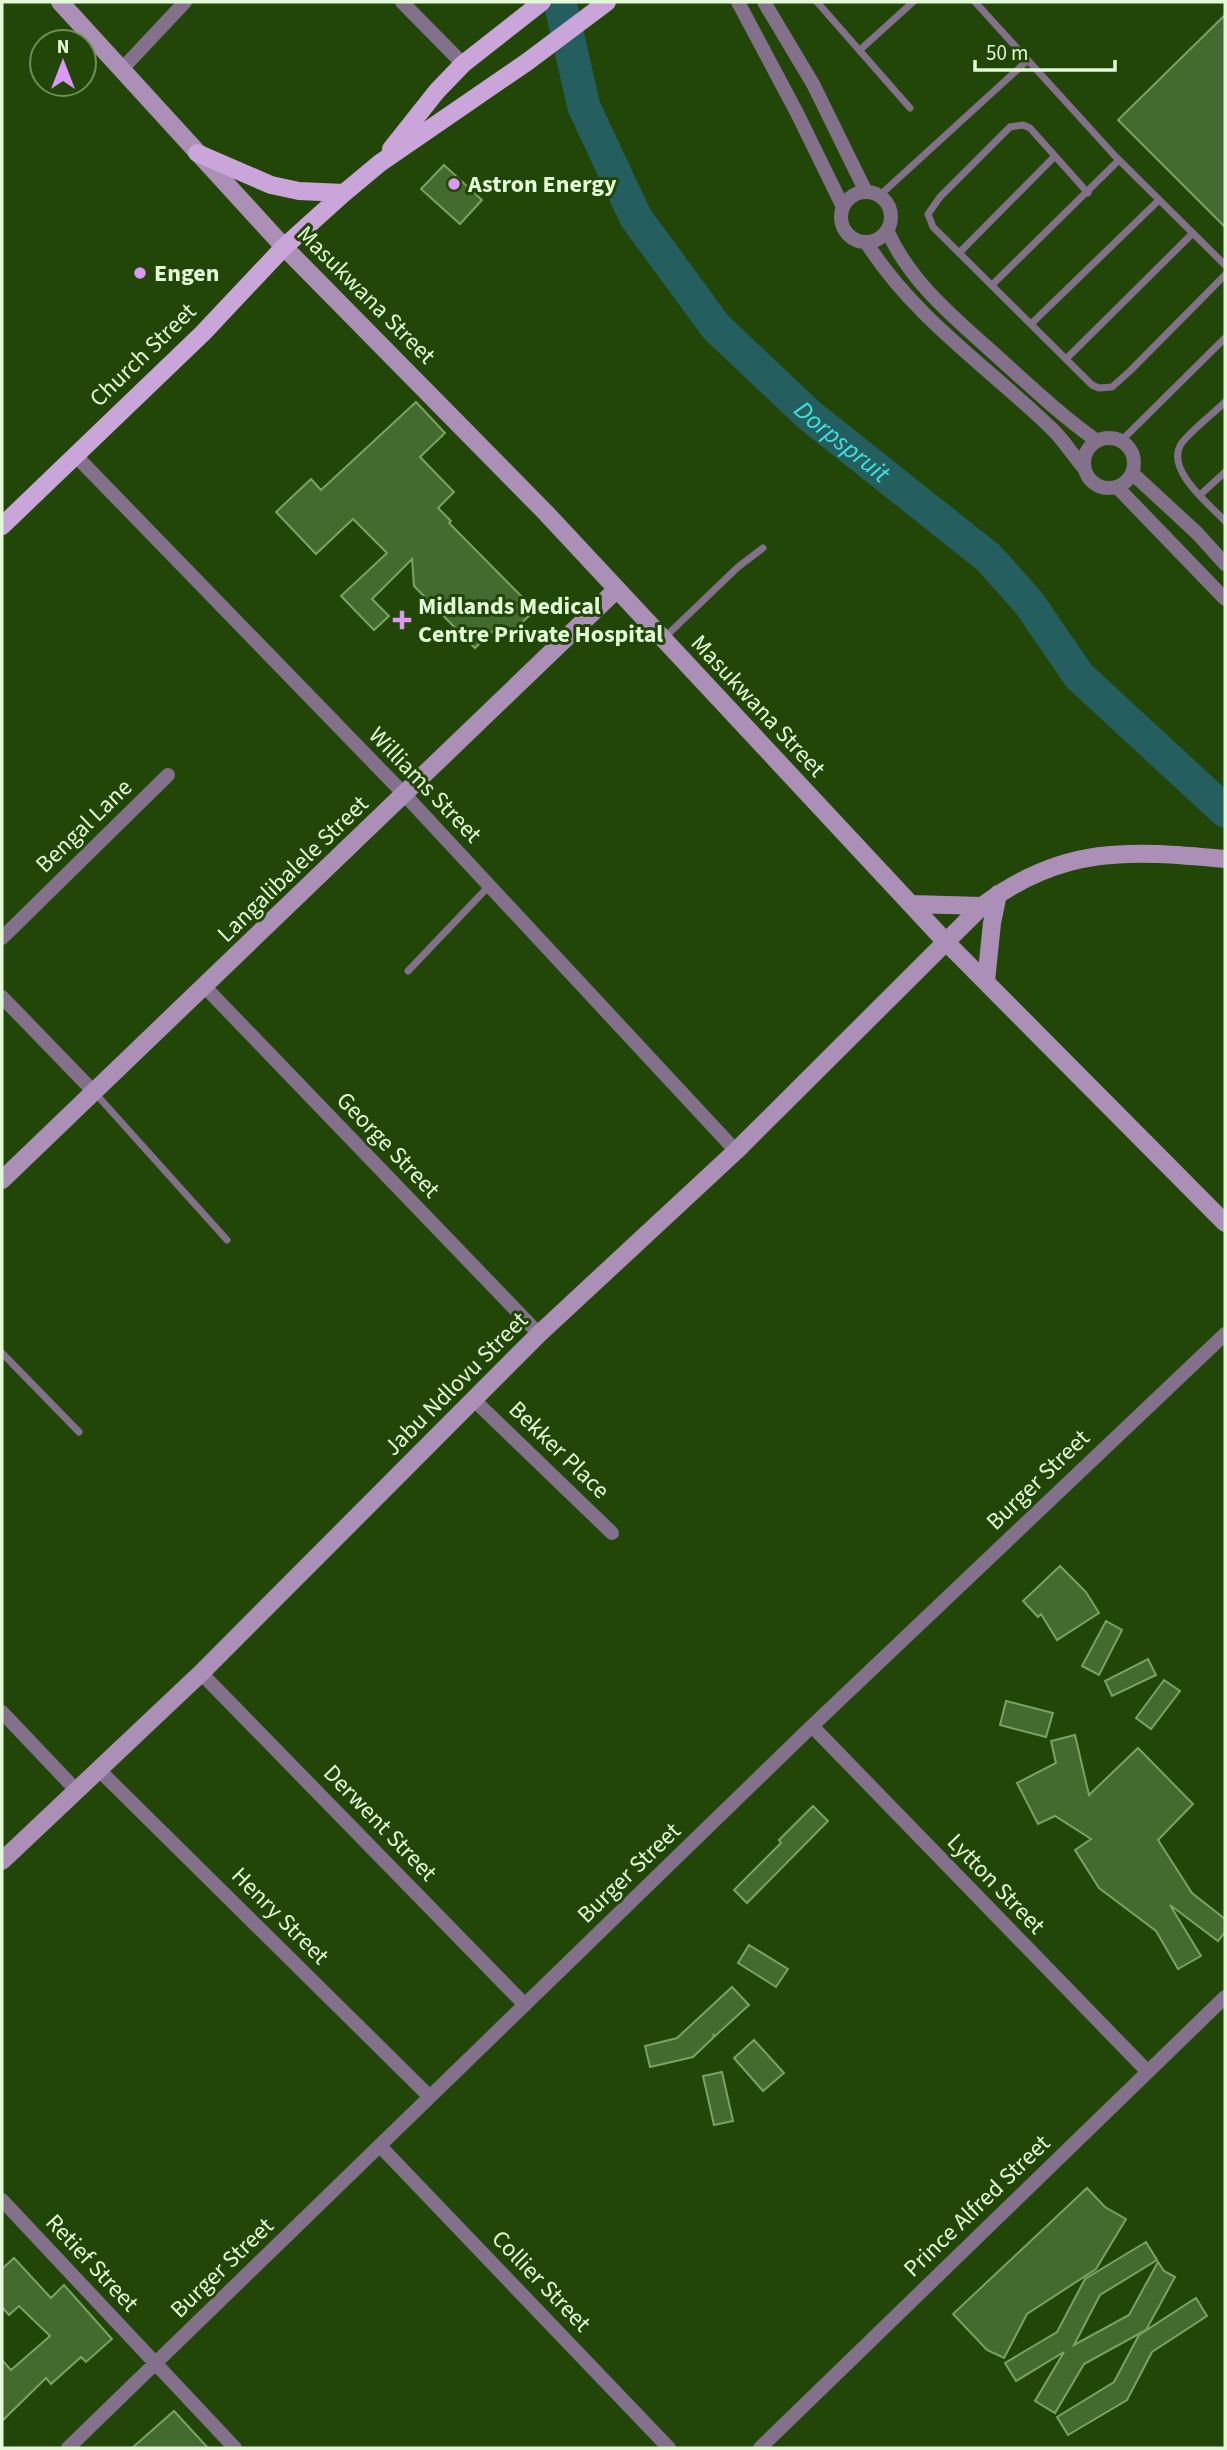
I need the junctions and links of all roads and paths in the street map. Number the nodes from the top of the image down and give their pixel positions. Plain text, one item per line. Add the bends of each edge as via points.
1 (60, 2) edge
2 (185, 2) edge
3 (401, 2) edge
4 (542, 2) edge
5 (607, 2) edge
6 (738, 2) edge
7 (764, 2) edge
8 (817, 2) edge
9 (913, 2) edge
10 (975, 2) edge
11 (861, 49) junction
12 (1028, 60) junction
13 (463, 64) junction
14 (122, 69) junction
15 (910, 108) dead end
16 (197, 153) junction
17 (1055, 156) junction
18 (1119, 160) junction
19 (380, 163) junction
20 (344, 193) junction
21 (1088, 193) junction
22 (873, 194) junction
23 (1159, 200) junction
24 (843, 206) junction
25 (887, 230) junction
26 (1193, 233) junction
27 (866, 242) junction
28 (284, 247) junction
29 (959, 253) junction
30 (1225, 265) edge
31 (1225, 275) edge
32 (992, 285) junction
33 (1031, 324) junction
34 (1225, 338) edge
35 (1066, 359) junction
36 (1225, 402) edge
37 (1097, 441) junction
38 (1121, 441) junction
39 (75, 455) junction
40 (1085, 469) junction
41 (1225, 472) edge
42 (1132, 473) junction
43 (1117, 486) junction
44 (1200, 495) junction
45 (1225, 521) edge
46 (2, 526) edge
47 (763, 548) dead end
48 (1225, 564) edge
49 (616, 590) junction
50 (1225, 599) edge
51 (663, 638) junction
52 (168, 775) dead end
53 (405, 795) junction
54 (1225, 859) edge
55 (489, 886) junction
56 (998, 894) junction
57 (912, 904) junction
58 (982, 906) junction
59 (2, 938) edge
60 (945, 941) junction
61 (408, 971) dead end
62 (986, 981) junction
63 (205, 987) junction
64 (2, 997) edge
65 (94, 1092) junction
66 (736, 1151) junction
67 (2, 1180) edge
68 (1225, 1223) edge
69 (227, 1240) dead end
70 (539, 1334) junction
71 (1225, 1334) edge
72 (2, 1353) edge
73 (474, 1400) junction
74 (79, 1432) dead end
75 (612, 1533) dead end
76 (201, 1673) junction
77 (2, 1712) edge
78 (812, 1726) junction
79 (98, 1769) junction
80 (76, 1790) junction
81 (2, 1861) edge
82 (1225, 1997) edge
83 (525, 2005) junction
84 (1148, 2073) junction
85 (429, 2096) junction
86 (380, 2146) junction
87 (2, 2200) edge
88 (156, 2363) junction
89 (68, 2448) edge
90 (235, 2448) edge
91 (669, 2448) edge
92 (760, 2448) edge

1 - 14 street, Masukwana Street
2 - 14 street
3 - 13 street
4 - 13 main road, Church Street
5 - 19 main road, Church Street
6 - 24 street
7 - 22 street
8 - 11 lane
9 - 11 lane
10 - 12 lane
11 - 15 lane
12 - 18 lane
12 - 22 lane
13 - 19 main road, Church Street
14 - 16 street, Masukwana Street
16 - 20 main road via 271,185
16 - 28 street, Masukwana Street
17 - 21 lane
17 - 29 lane
17 - 29 lane via 1030,128 1010,127 948,188 928,214 933,226
18 - 21 lane
18 - 23 lane
19 - 20 main road, Church Street
20 - 28 main road, Church Street
21 - 32 lane
22 - 24 street via 852,196
22 - 25 street via 884,200 890,212
23 - 26 lane
23 - 33 lane
24 - 27 street via 845,230
25 - 27 street
25 - 37 street via 907,267 940,304 1064,417
26 - 30 lane
26 - 35 lane
27 - 40 street via 898,286 1052,429
28 - 39 main road, Church Street via 203,333
28 - 49 street, Masukwana Street
29 - 32 lane
31 - 35 lane via 1112,387 1092,385
32 - 33 lane
33 - 35 lane
34 - 38 lane
36 - 44 lane via 1181,445 1178,456 1186,480
37 - 38 street
37 - 40 street via 1086,453
38 - 42 street via 1134,458
39 - 46 main road, Church Street
39 - 53 street, Williams Street
40 - 43 street via 1094,483
41 - 44 lane
42 - 43 street
42 - 48 street
43 - 50 street
44 - 45 lane
47 - 51 lane
49 - 51 street, Masukwana Street
49 - 53 street, Langalibalele Street
51 - 57 street, Masukwana Street
52 - 59 street, Bengal Lane
53 - 55 street, Williams Street
53 - 63 street, Langalibalele Street
54 - 56 street, Jabu Ndlovu Street via 1161,853 1081,857 1041,870
55 - 61 lane
55 - 66 street, Williams Street
56 - 58 street, Jabu Ndlovu Street
56 - 62 street
57 - 58 street
57 - 60 street, Masukwana Street
58 - 60 street, Jabu Ndlovu Street
60 - 62 street, Masukwana Street
60 - 66 street, Jabu Ndlovu Street
62 - 68 street, Masukwana Street
63 - 65 street, Langalibalele Street
63 - 70 street, George Street
64 - 65 street
65 - 67 street, Langalibalele Street
65 - 69 lane
66 - 70 street, Jabu Ndlovu Street
70 - 73 street, Jabu Ndlovu Street
71 - 78 street, Burger Street
72 - 74 lane
73 - 75 street, Bekker Place
73 - 76 street, Jabu Ndlovu Street
76 - 79 street, Jabu Ndlovu Street
76 - 83 street, Derwent Street
77 - 80 street
78 - 83 street, Burger Street
78 - 84 street, Lytton Street
79 - 80 street, Jabu Ndlovu Street
79 - 85 street, Henry Street
80 - 81 street, Jabu Ndlovu Street
82 - 84 street, Prince Alfred Street
83 - 85 street, Burger Street
84 - 92 street, Prince Alfred Street
85 - 86 street, Burger Street
86 - 88 street, Burger Street
86 - 91 street, Collier Street
87 - 88 street, Retief Street
88 - 89 street, Burger Street
88 - 90 street, Retief Street

